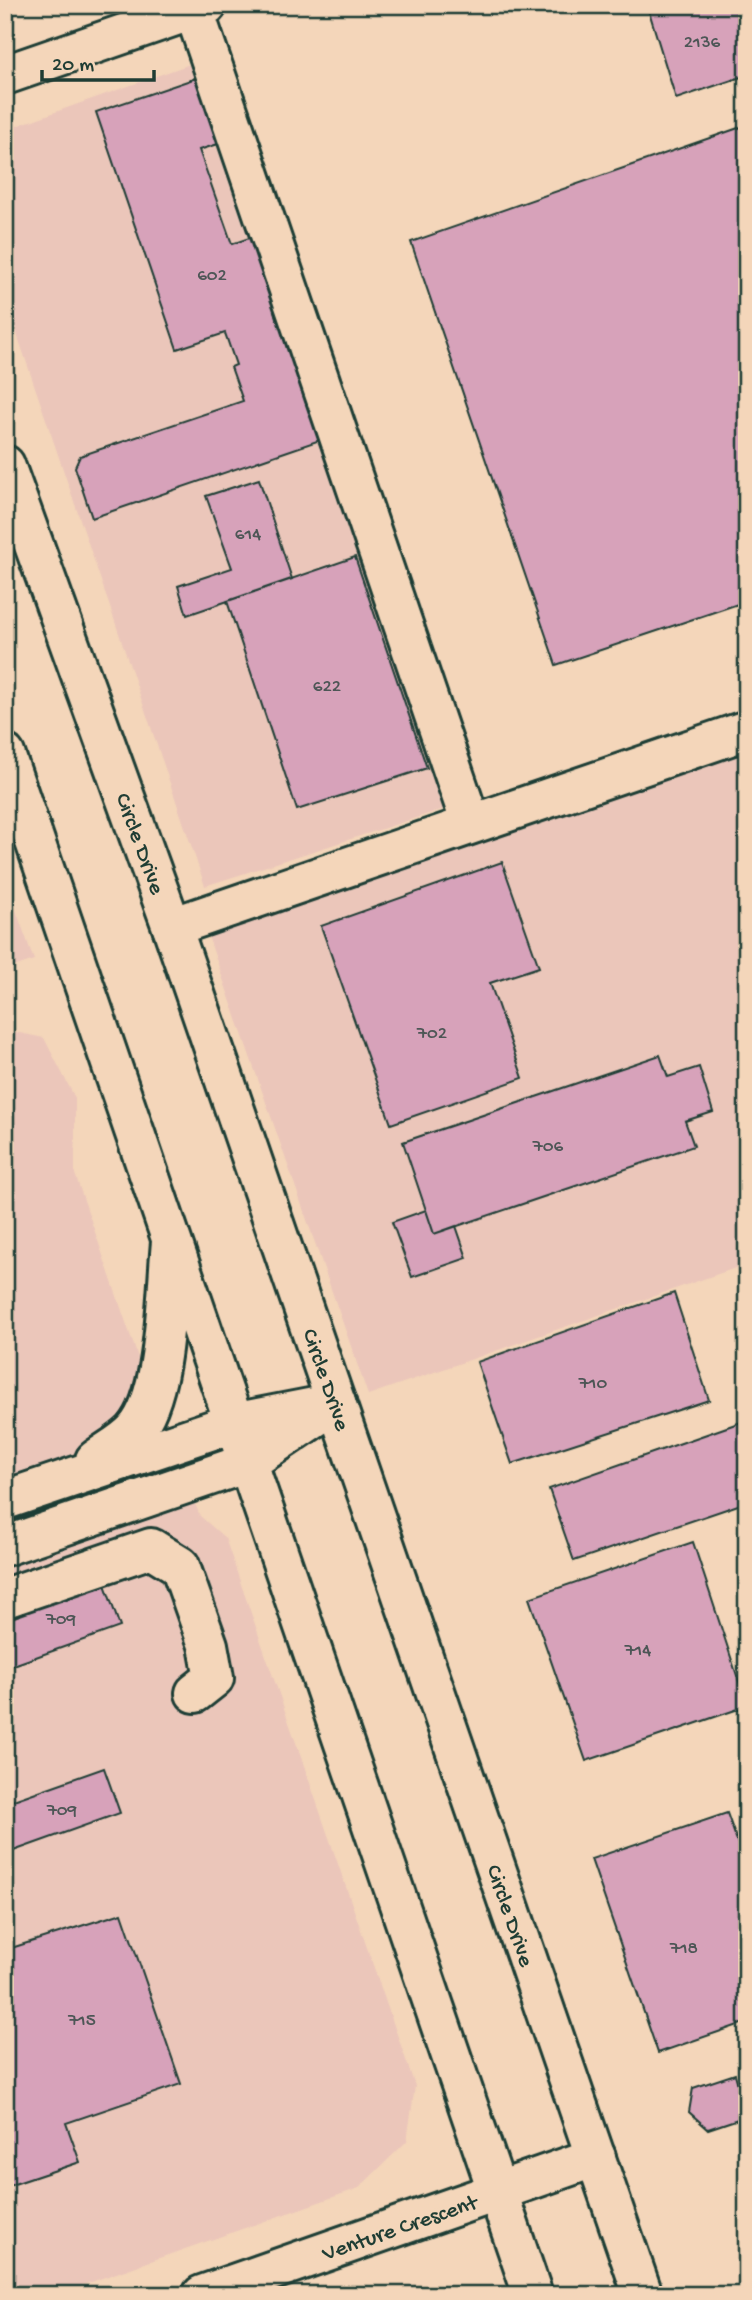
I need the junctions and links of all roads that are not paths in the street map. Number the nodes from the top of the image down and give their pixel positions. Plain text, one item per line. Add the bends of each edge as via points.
1 (198, 7) edge
2 (5, 75) edge
3 (5, 465) edge
4 (747, 730) edge
5 (5, 754) edge
6 (13, 805) edge
7 (471, 824) junction
8 (172, 927) junction
9 (171, 1242) junction
10 (336, 1403) junction
11 (233, 1423) junction
12 (247, 1463) junction
13 (71, 1478) junction
14 (5, 1500) edge
15 (5, 1546) edge
16 (5, 1598) edge
17 (195, 1693) dead end
18 (596, 2157) junction
19 (499, 2191) junction
20 (202, 2295) edge
21 (533, 2295) edge
22 (643, 2295) edge

1 - 2 main road
1 - 7 main road
3 - 8 main road, Circle Drive
4 - 7 main road
5 - 6 main road
6 - 9 main road
7 - 8 main road
8 - 10 main road, Circle Drive
9 - 11 main road
9 - 13 main road via 158,1374 150,1406 134,1431
10 - 11 main road
10 - 12 main road
10 - 18 main road, Circle Drive
11 - 12 main road
11 - 13 main road
12 - 15 main road
12 - 19 main road
13 - 14 main road
16 - 17 main road via 151,1548 180,1566 208,1645 214,1678
18 - 19 main road, Venture Crescent
18 - 22 main road, Circle Drive
19 - 20 main road, Venture Crescent
19 - 21 main road

